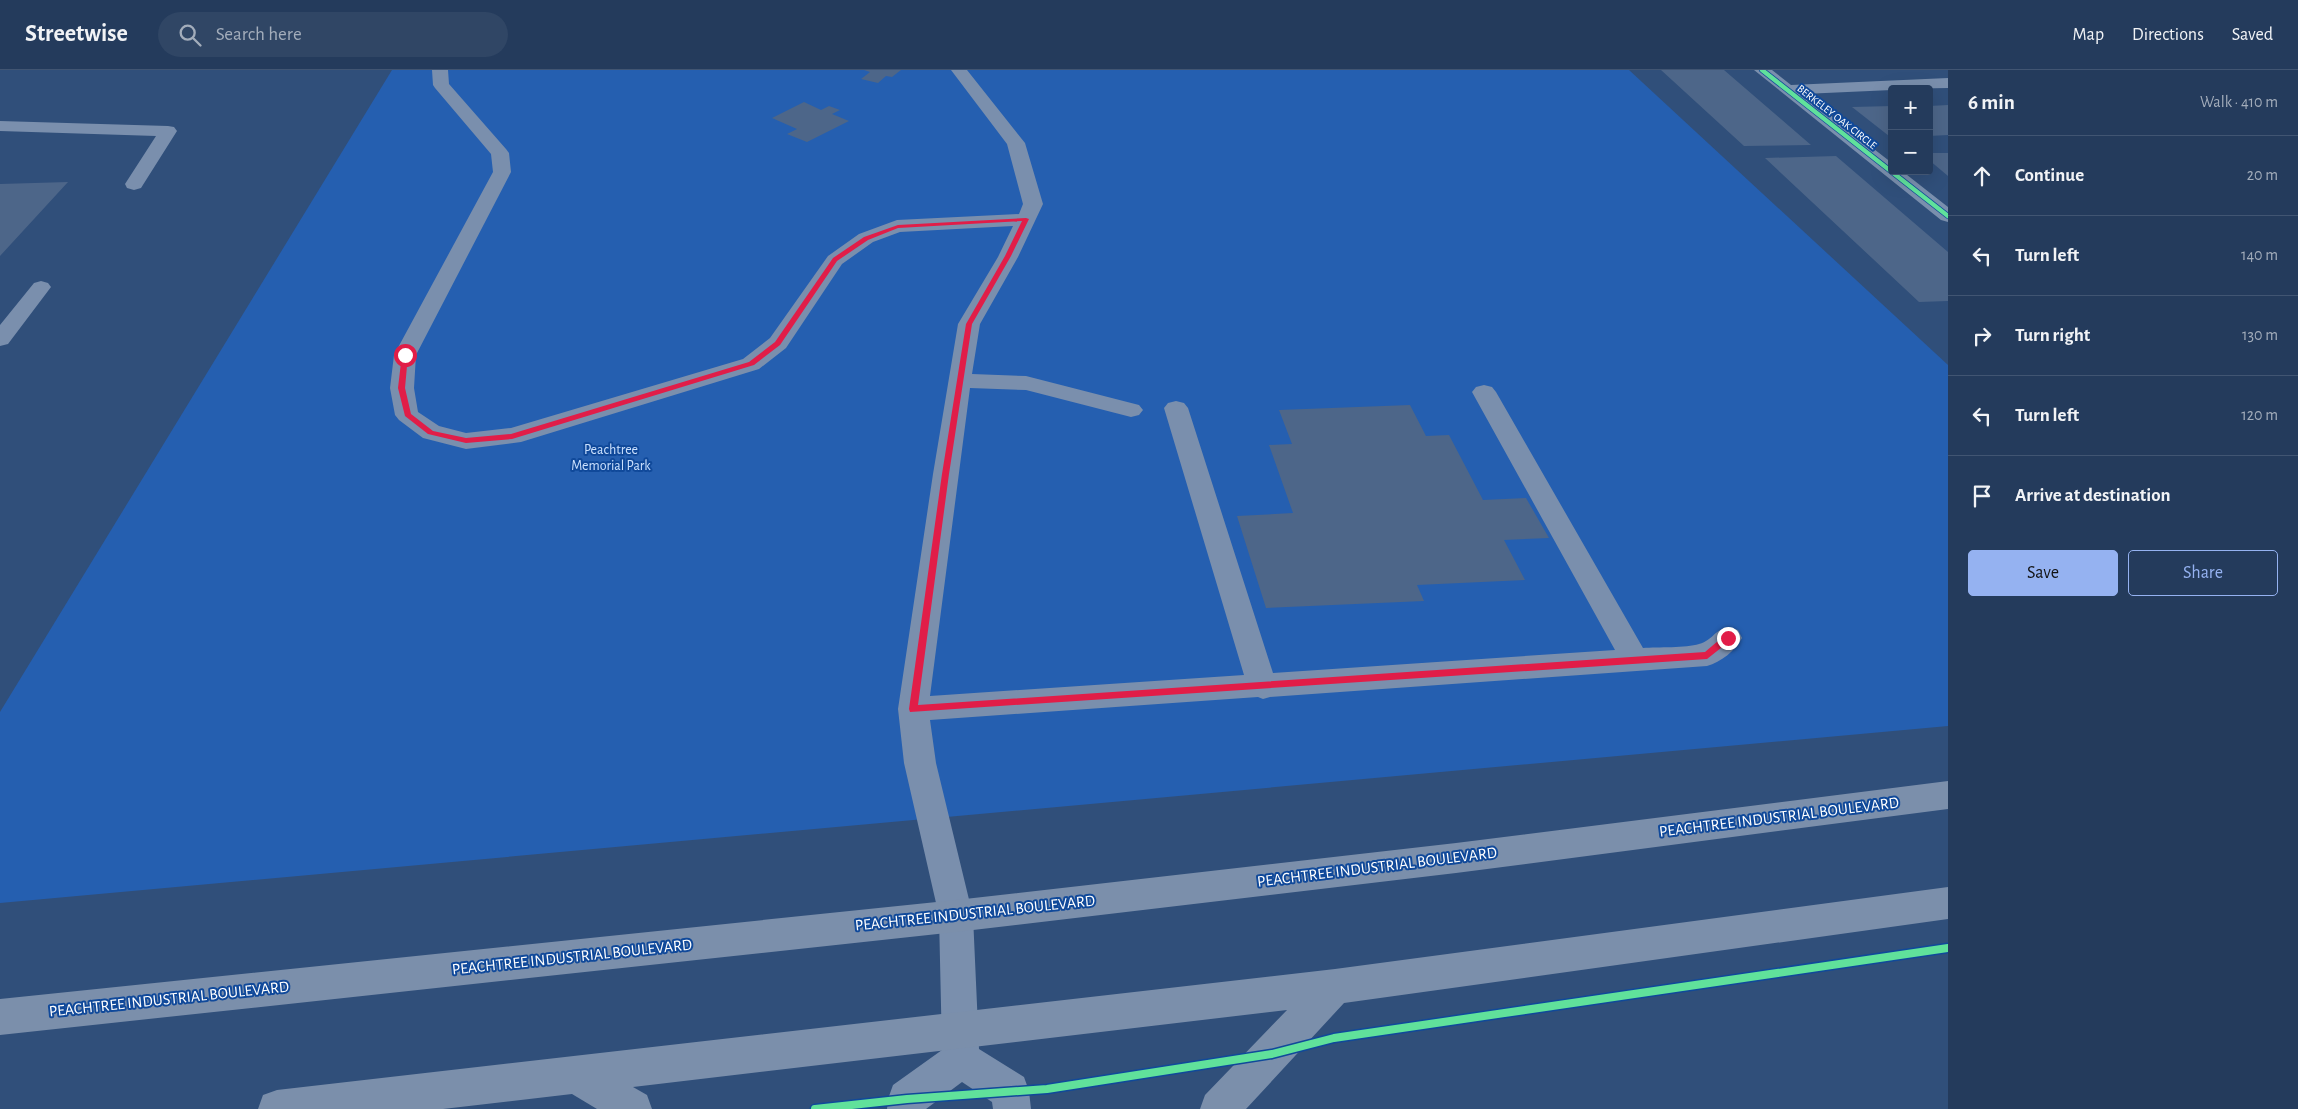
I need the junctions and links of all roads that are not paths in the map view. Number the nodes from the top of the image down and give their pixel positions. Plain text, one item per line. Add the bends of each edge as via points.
1 (440, 70) edge
2 (959, 70) edge
3 (1762, 70) edge
4 (1948, 83) edge
5 (1787, 90) junction
6 (0, 126) edge
7 (134, 184) dead end
8 (1948, 216) edge
9 (1026, 219) junction
10 (41, 287) dead end
11 (0, 340) edge
12 (960, 381) junction
13 (1484, 392) dead end
14 (1176, 408) dead end
15 (1131, 410) dead end
16 (1728, 638) dead end
17 (1635, 660) junction
18 (1263, 687) junction
19 (913, 709) junction
20 (1948, 795) edge
21 (1948, 902) edge
22 (956, 916) junction
23 (1335, 987) junction
24 (0, 1017) edge
25 (960, 1045) junction
26 (578, 1076) junction
27 (1011, 1100) edge
28 (906, 1104) edge
29 (277, 1109) edge
30 (632, 1109) edge
31 (1219, 1109) edge

1 - 9 street via 441,85 500,153 502,172 405,355 402,388 408,415 431,432 466,441 512,436 752,364 778,343 835,260 866,238 898,226
2 - 9 street via 1016,143 1033,204
3 - 5 street, BERKELEY OAK CIRCLE
4 - 5 street
5 - 8 street, BERKELEY OAK CIRCLE
6 - 7 street via 168,131
9 - 12 street via 969,324
10 - 11 street
12 - 15 street via 1026,382
12 - 19 street
13 - 17 street
14 - 18 street
16 - 17 street via 1707,655
17 - 18 street
18 - 19 street
19 - 22 street via 920,763
20 - 22 highway, PEACHTREE INDUSTRIAL BOULEVARD via 1456,858
21 - 23 highway
22 - 24 highway, PEACHTREE INDUSTRIAL BOULEVARD
22 - 25 street
23 - 25 highway
23 - 31 highway
25 - 26 highway
25 - 27 street
25 - 28 street
26 - 29 highway
26 - 30 highway

